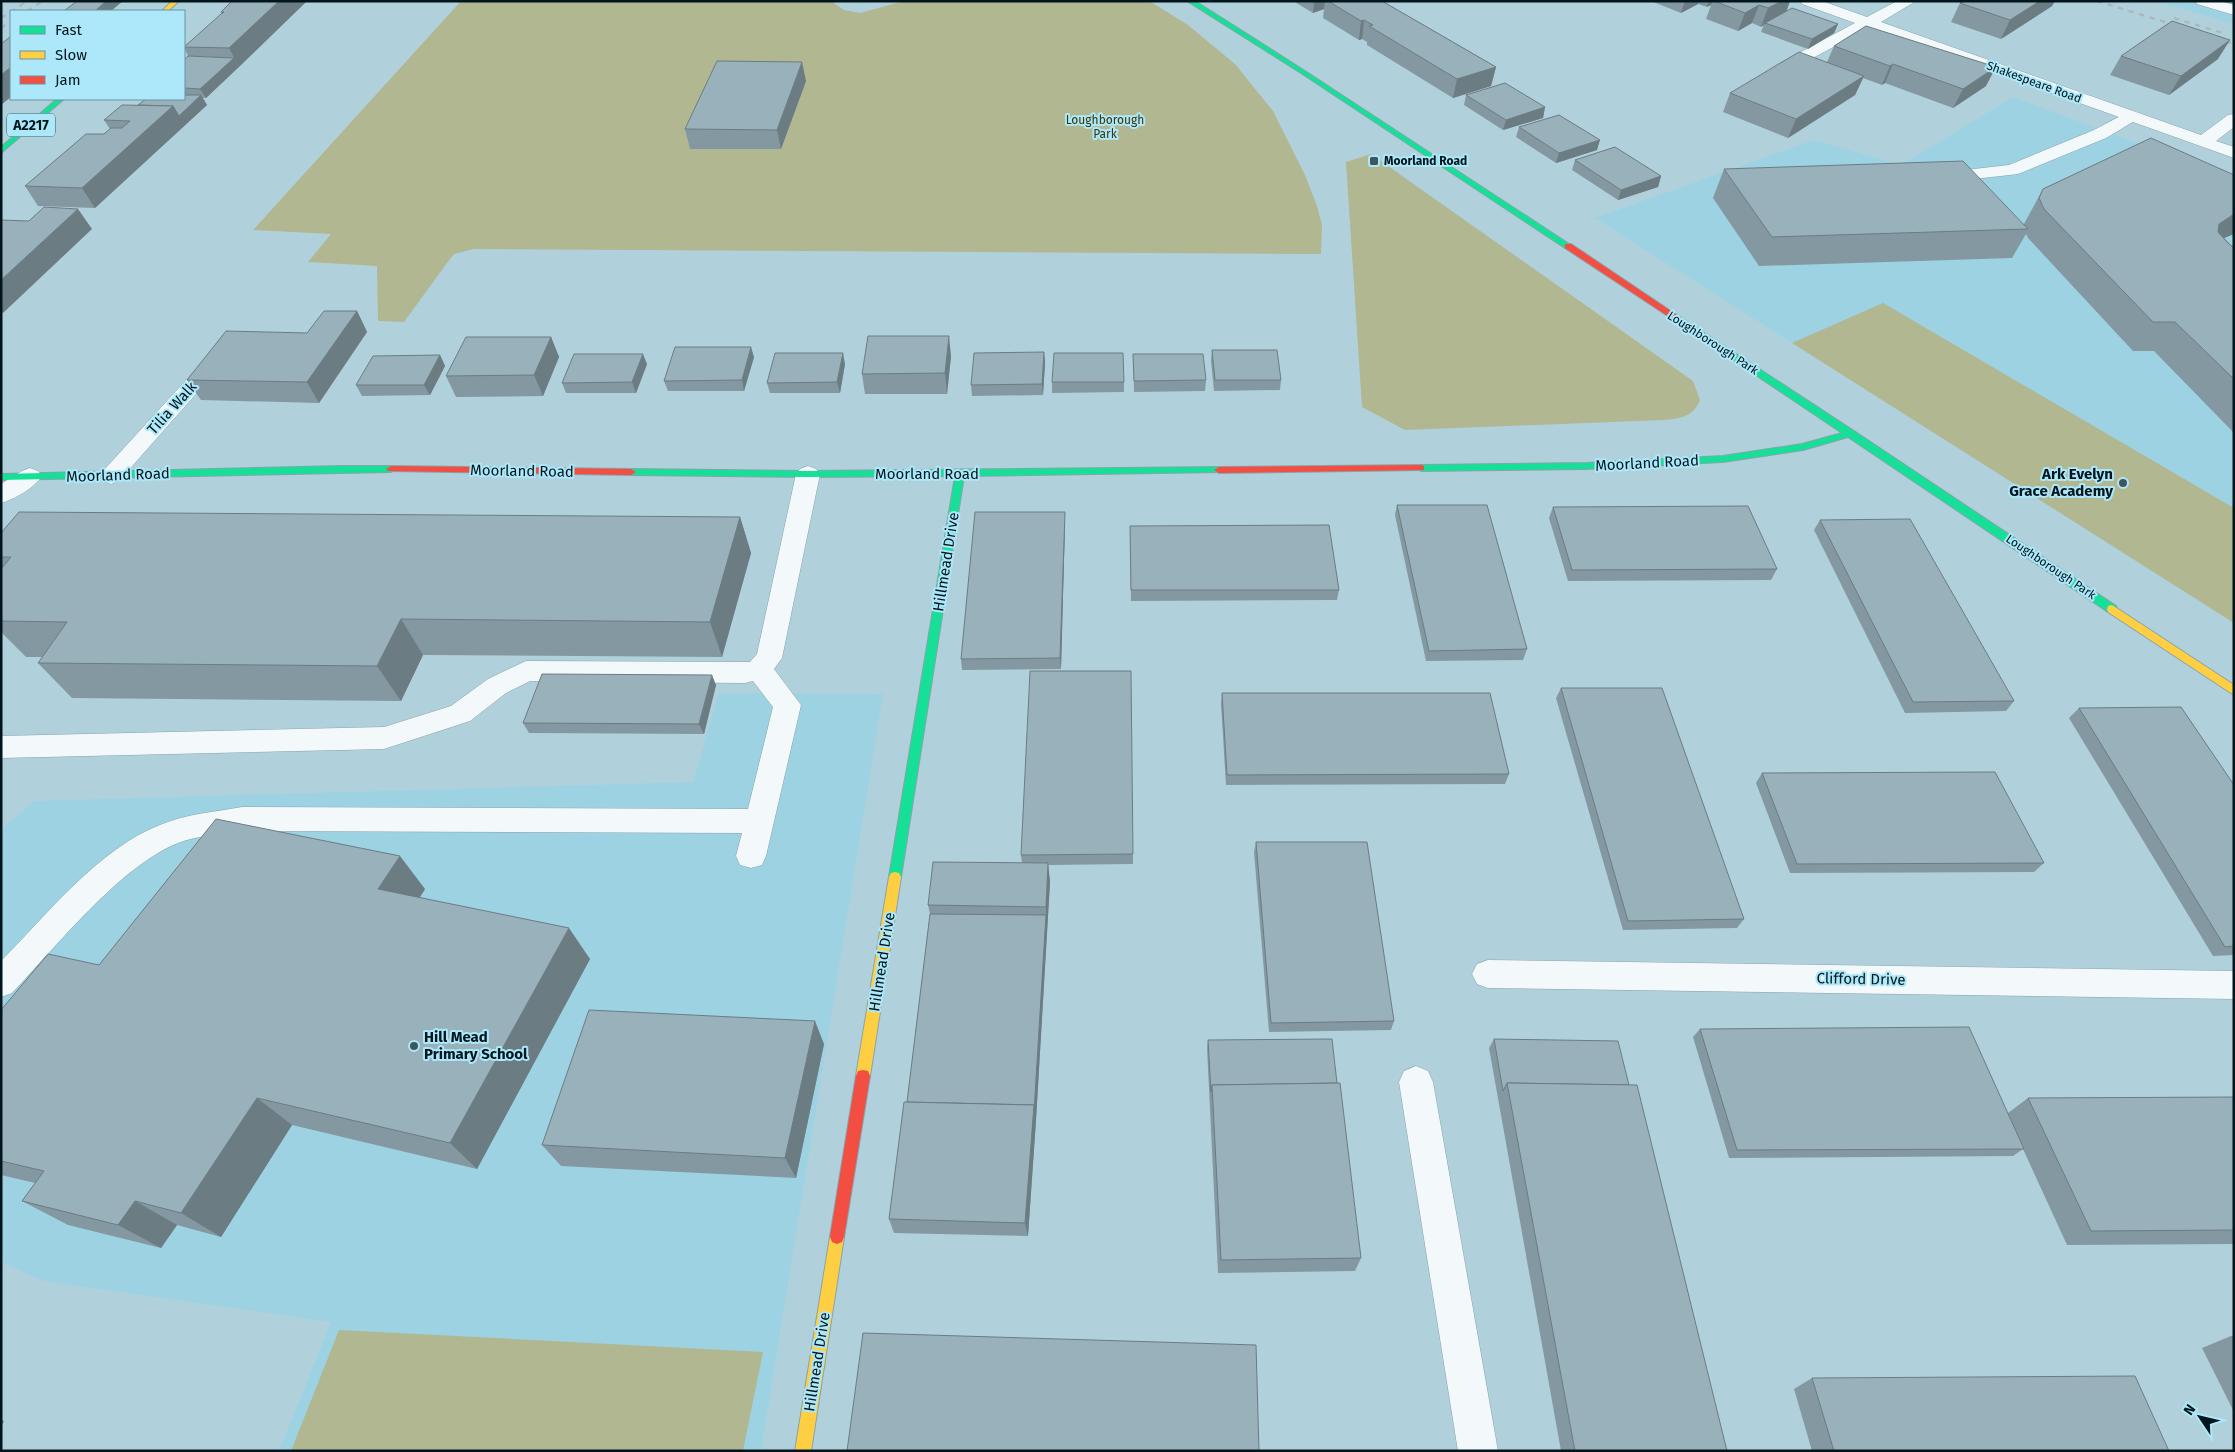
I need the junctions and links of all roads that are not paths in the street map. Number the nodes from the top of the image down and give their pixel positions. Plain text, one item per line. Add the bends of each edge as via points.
1 (176, 1) edge
2 (1190, 1) edge
3 (1807, 1) edge
4 (1909, 1) edge
5 (2202, 1) edge
6 (166, 10) edge
7 (2234, 10) edge
8 (1868, 23) junction
9 (1762, 78) edge
10 (61, 100) edge
11 (2130, 116) junction
12 (2232, 122) edge
13 (2203, 142) junction
14 (1, 151) edge
15 (2234, 152) edge
16 (1923, 178) edge
17 (233, 340) edge
18 (1851, 433) junction
19 (808, 474) junction
20 (960, 474) junction
21 (30, 476) junction
22 (111, 476) junction
23 (1, 477) edge
24 (1, 495) edge
25 (759, 669) junction
26 (2234, 691) edge
27 (1, 747) edge
28 (759, 821) junction
29 (751, 856) dead end
30 (1488, 974) dead end
31 (1, 983) edge
32 (2234, 985) edge
33 (1416, 1082) dead end
34 (803, 1451) edge
35 (1478, 1451) edge

1 - 6 street
2 - 18 street, Loughborough Park via 1311,77
3 - 8 street, Shakespeare Road
4 - 8 street
5 - 7 street
8 - 9 street
8 - 11 street, Shakespeare Road
10 - 14 street, A2217
11 - 13 street, Shakespeare Road
11 - 16 street via 2100,134 2012,170
12 - 13 street
13 - 15 street, Shakespeare Road
17 - 22 street, Tilia Walk
18 - 20 street, Moorland Road via 1775,452 1660,463
18 - 26 street, Loughborough Park
19 - 20 street, Moorland Road
19 - 22 street, Moorland Road via 291,468
19 - 25 street via 769,658
20 - 34 street, Hillmead Drive
21 - 22 street, Moorland Road
21 - 23 street, Moorland Road
21 - 24 street
25 - 27 street via 746,673 526,671 497,686 460,714 384,738
25 - 28 street via 786,704
28 - 29 street
28 - 31 street via 242,819 169,833 132,854 107,876
30 - 32 street, Clifford Drive
33 - 35 street

